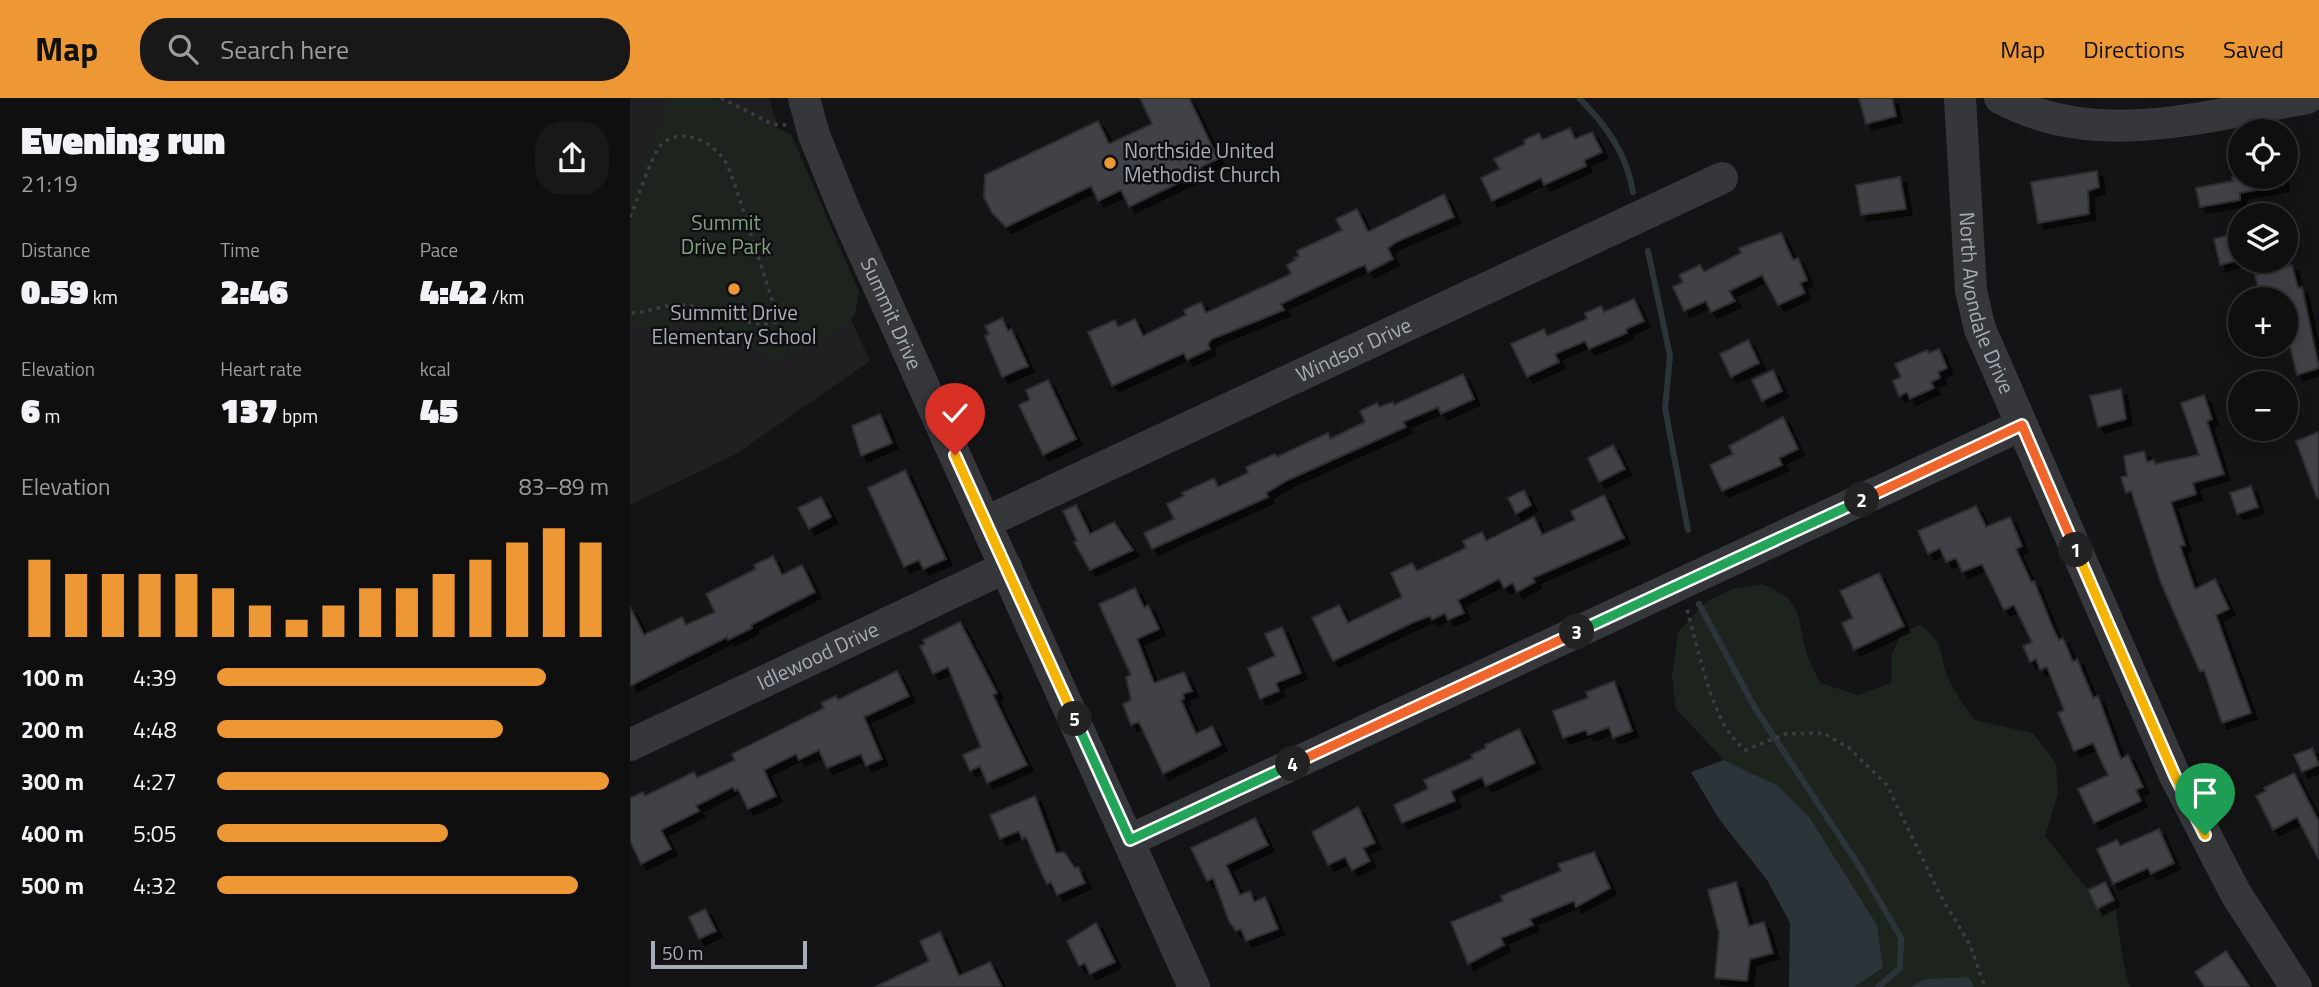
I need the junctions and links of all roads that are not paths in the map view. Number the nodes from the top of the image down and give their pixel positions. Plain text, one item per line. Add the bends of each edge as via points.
1 (1960, 98) edge
2 (2000, 98) edge
3 (2307, 98) edge
4 (798, 111) edge
5 (1722, 177) dead end
6 (2022, 425) junction
7 (986, 522) junction
8 (1006, 567) junction
9 (630, 745) edge
10 (1130, 840) junction
11 (1188, 985) edge
12 (2296, 987) edge

1 - 6 street, North Avondale Drive via 1971,291 1980,329
2 - 3 street via 2055,120 2113,128
4 - 7 street, Summit Drive via 814,135
5 - 7 street, Windsor Drive
6 - 10 street
6 - 12 street, North Avondale Drive via 2175,776 2236,894
7 - 8 street, Summit Drive
8 - 9 street, Idlewood Drive
8 - 10 street, Summit Drive
10 - 11 street, Summit Drive

